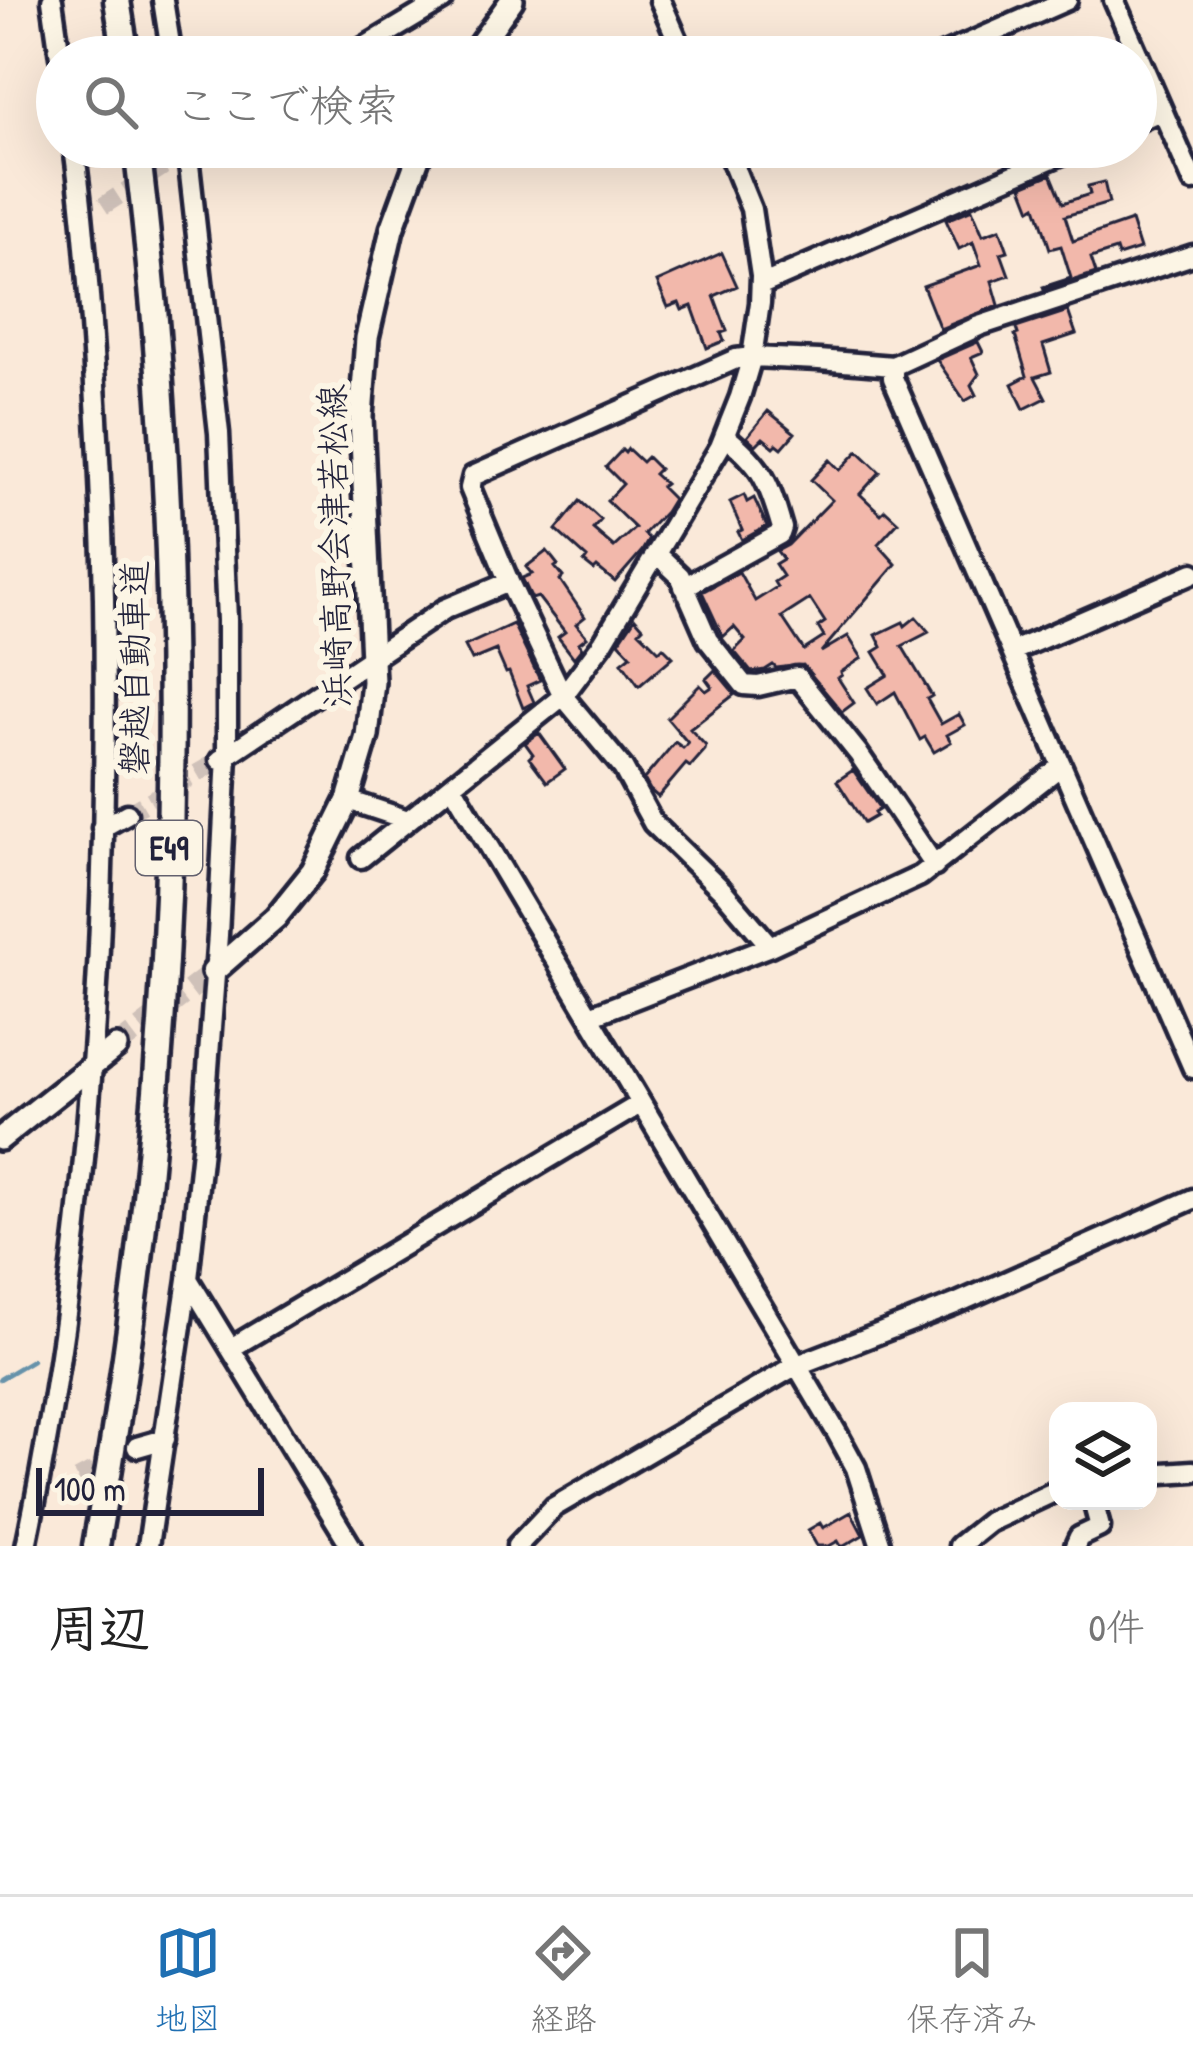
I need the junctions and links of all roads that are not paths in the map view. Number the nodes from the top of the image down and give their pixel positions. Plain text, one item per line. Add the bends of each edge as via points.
1 (52, 0) edge
2 (117, 0) edge
3 (163, 0) edge
4 (443, 0) edge
5 (512, 0) edge
6 (660, 0) edge
7 (1067, 0) edge
8 (1114, 0) edge
9 (57, 36) edge
10 (122, 36) edge
11 (169, 36) edge
12 (383, 36) edge
13 (486, 36) edge
14 (676, 36) edge
15 (985, 36) edge
16 (1130, 36) edge
17 (1157, 99) edge
18 (1162, 110) junction
19 (1157, 112) edge
20 (77, 168) edge
21 (139, 168) edge
22 (192, 168) edge
23 (413, 168) edge
24 (736, 168) edge
25 (1030, 168) edge
26 (1193, 181) edge
27 (103, 206) tunnel mouth
28 (85, 217) junction
29 (1193, 255) edge
30 (760, 285) junction
31 (752, 357) junction
32 (892, 366) junction
33 (725, 436) junction
34 (656, 554) junction
35 (1193, 574) edge
36 (509, 582) junction
37 (684, 587) junction
38 (1013, 651) junction
39 (372, 658) junction
40 (563, 696) junction
41 (221, 759) junction
42 (1060, 766) junction
43 (452, 784) junction
44 (348, 800) junction
45 (127, 814) tunnel mouth
46 (408, 820) junction
47 (102, 828) junction
48 (361, 858) dead end
49 (934, 866) junction
50 (770, 946) junction
51 (213, 972) junction
52 (590, 1016) junction
53 (116, 1047) tunnel mouth
54 (91, 1068) junction
55 (1193, 1068) edge
56 (640, 1104) junction
57 (0, 1139) edge
58 (1193, 1199) edge
59 (188, 1279) junction
60 (231, 1348) junction
61 (795, 1366) junction
62 (166, 1439) junction
63 (137, 1447) tunnel mouth
64 (1193, 1471) edge
65 (1157, 1473) edge
66 (1049, 1494) edge
67 (1095, 1510) edge
68 (26, 1546) edge
69 (96, 1546) edge
70 (148, 1546) edge
71 (351, 1546) edge
72 (517, 1546) edge
73 (881, 1546) edge
74 (959, 1546) edge
75 (1075, 1546) edge

1 - 9 street
2 - 10 highway
3 - 11 street
4 - 12 street
5 - 13 main road
6 - 14 street
7 - 15 street
8 - 16 street
17 - 18 street
18 - 19 street
18 - 26 street
20 - 28 street
21 - 69 highway, 磐越自動車道 / E49 via 169,514 171,813 148,1179
22 - 41 street via 219,434 227,620
23 - 39 main road, 浜崎高野会津若松線 via 367,338 362,417
24 - 30 street via 751,209
25 - 30 street
27 - 28 street
28 - 47 street via 101,459
29 - 32 street via 980,326
30 - 31 street
31 - 32 street
31 - 33 street
31 - 36 street via 473,476 470,488
32 - 38 street
33 - 34 street
33 - 37 street via 765,477 782,528
34 - 37 street
34 - 40 street
35 - 38 street
36 - 39 street via 445,609
36 - 40 street
37 - 49 street via 708,640 744,686 797,677
38 - 42 street
39 - 41 street
39 - 44 main road, 浜崎高野会津若松線 via 370,720
40 - 43 street
40 - 50 street via 623,768 653,823
41 - 51 street
42 - 49 street
42 - 55 street
43 - 46 street
43 - 52 street
44 - 46 street
44 - 51 main road, 浜崎高野会津若松線 via 288,903
45 - 47 street
46 - 48 street
47 - 54 street
49 - 50 street
50 - 52 street
51 - 59 street
52 - 56 street
53 - 54 main road
54 - 57 main road
54 - 68 street via 72,1263
56 - 60 street
56 - 61 street
58 - 61 street
59 - 60 street
59 - 62 street
60 - 71 street
61 - 72 street via 554,1507
61 - 73 street via 856,1468
62 - 63 street
62 - 70 street
64 - 65 street
66 - 74 street
67 - 75 street via 1100,1528

